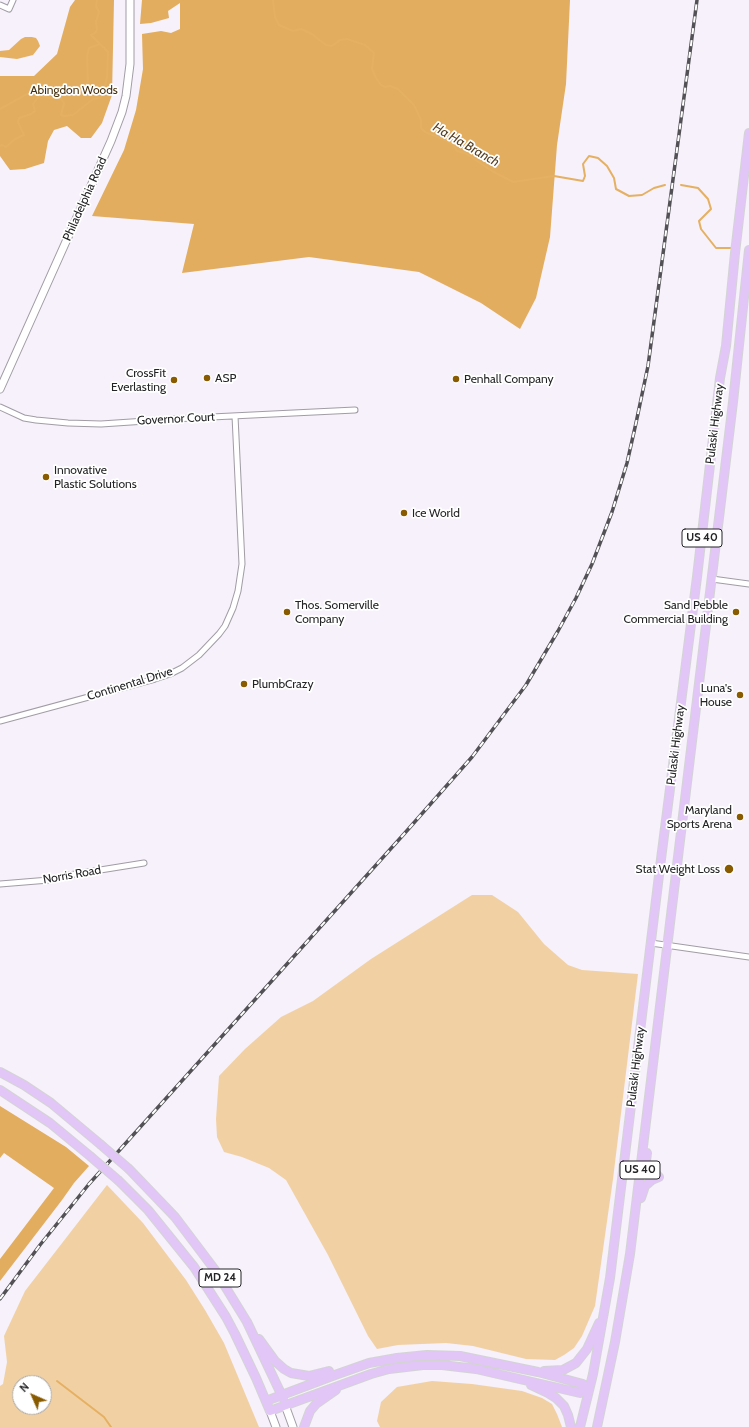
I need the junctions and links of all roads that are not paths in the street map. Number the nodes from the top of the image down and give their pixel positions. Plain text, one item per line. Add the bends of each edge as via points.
1 (13, 0) edge
2 (130, 0) edge
3 (0, 5) edge
4 (749, 133) edge
5 (749, 250) edge
6 (0, 389) edge
7 (0, 407) edge
8 (355, 410) dead end
9 (235, 416) junction
10 (712, 579) junction
11 (749, 584) edge
12 (0, 721) edge
13 (144, 863) dead end
14 (0, 884) edge
15 (651, 943) junction
16 (667, 945) junction
17 (749, 957) edge
18 (0, 1072) edge
19 (0, 1090) edge
20 (646, 1119) junction
21 (630, 1254) junction
22 (604, 1311) junction
23 (247, 1322) junction
24 (369, 1363) junction
25 (538, 1372) junction
26 (494, 1373) junction
27 (350, 1381) junction
28 (587, 1390) junction
29 (604, 1394) junction
30 (282, 1395) junction
31 (266, 1401) junction
32 (285, 1405) junction
33 (270, 1411) junction
34 (276, 1427) edge
35 (293, 1427) edge
36 (304, 1427) edge
37 (571, 1427) edge
38 (580, 1427) edge
39 (597, 1427) edge

1 - 3 street via 9,9
2 - 6 main road, Philadelphia Road via 130,64 126,96 120,117
4 - 15 highway, Pulaski Highway / US 40 via 726,346
5 - 10 highway, Pulaski Highway / US 40 via 740,348
7 - 9 street, Governor Court via 24,418 68,424
8 - 9 street, Governor Court
9 - 12 street, Continental Drive via 241,571 233,608 219,634 199,655 170,674
10 - 11 street
10 - 16 highway, Pulaski Highway / US 40
13 - 14 street, Norris Road via 42,881
15 - 16 street
15 - 22 highway, Pulaski Highway / US 40
16 - 17 street
16 - 20 highway, Pulaski Highway / US 40
18 - 23 highway, MD 24, bridge via 24,1085 68,1116 129,1169 167,1208 195,1242
19 - 31 highway, MD 24, bridge via 50,1123 119,1181 152,1215 194,1267 226,1317
20 - 21 highway, Pulaski Highway / US 40
20 - 21 highway via 650,1126 646,1161 660,1176 652,1180 642,1191 636,1239
21 - 29 highway, Pulaski Highway / US 40
22 - 25 highway via 587,1349 576,1363 563,1370
22 - 28 highway, Pulaski Highway / US 40
23 - 24 highway via 275,1361 291,1373 309,1376
23 - 30 highway, MD 24
24 - 25 highway via 412,1356 444,1355
24 - 30 highway
25 - 28 highway via 583,1384
26 - 27 highway via 459,1366 423,1365 389,1369
26 - 28 highway via 580,1394
26 - 37 highway via 526,1383 556,1398 564,1406
27 - 32 highway
27 - 36 highway via 316,1404 310,1411
28 - 29 highway
28 - 38 highway, Pulaski Highway / US 40
29 - 39 highway, Pulaski Highway / US 40
30 - 31 highway
30 - 32 highway, MD 24
31 - 33 highway, MD 24
32 - 33 highway
32 - 35 main road, MD 24
33 - 34 main road, MD 24

